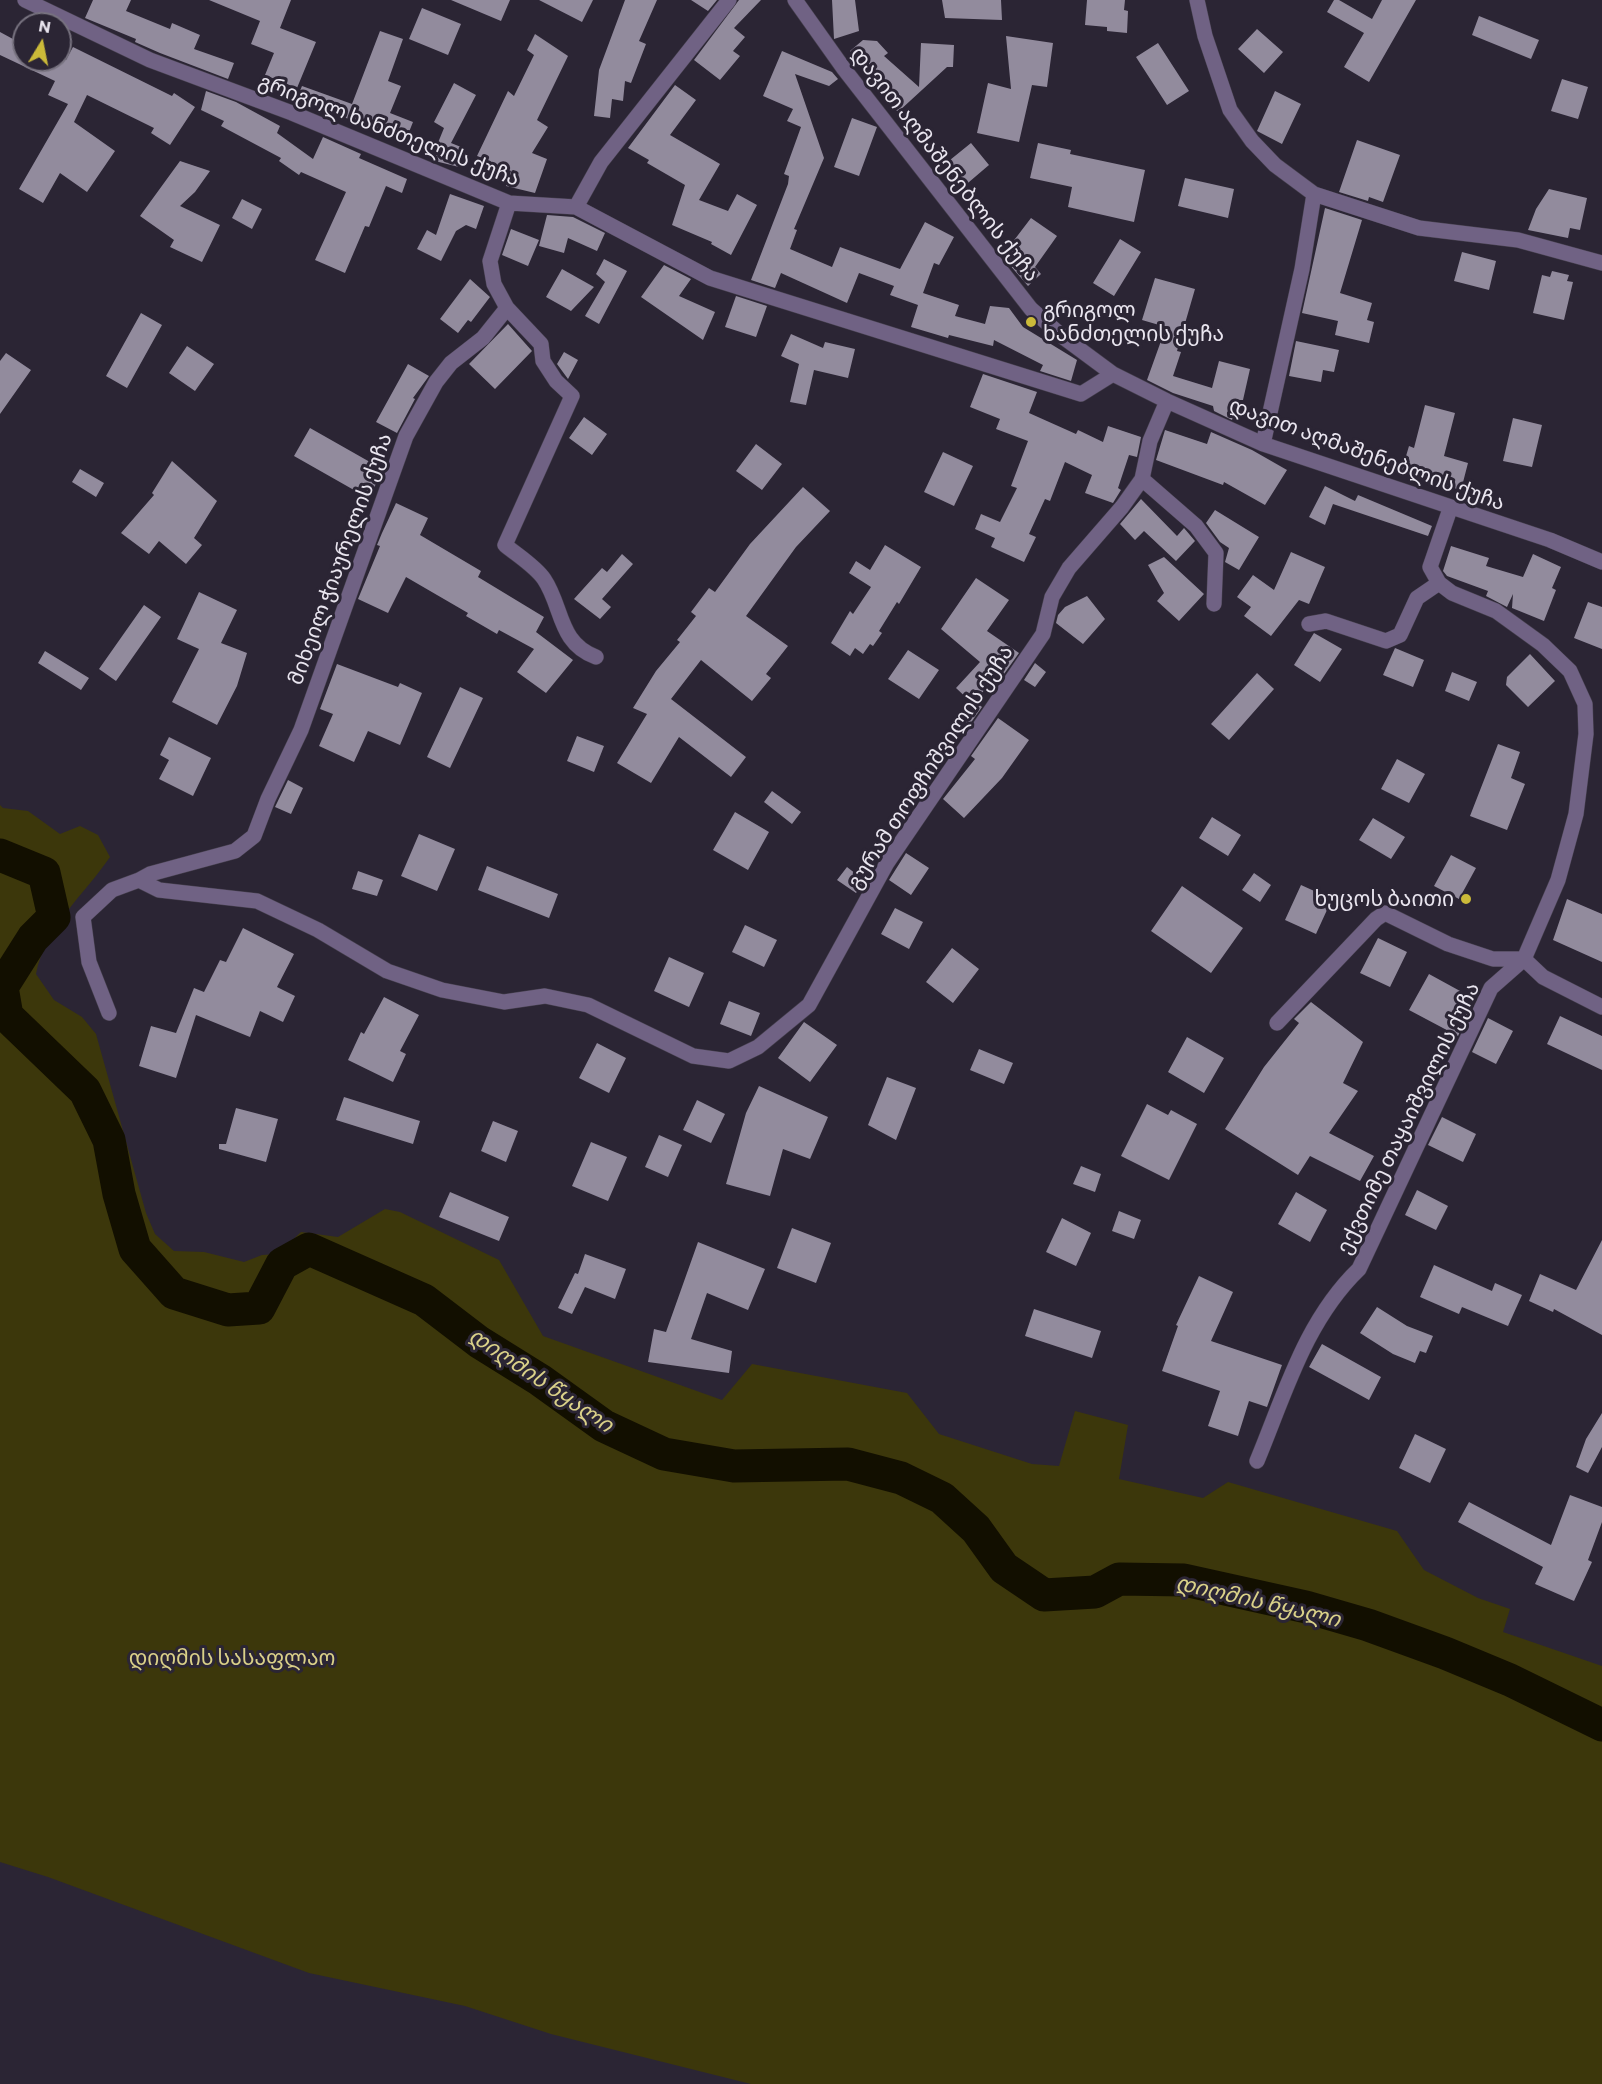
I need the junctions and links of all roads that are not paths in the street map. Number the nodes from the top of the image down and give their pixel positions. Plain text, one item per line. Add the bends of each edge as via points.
1 (26, 0) edge
2 (729, 0) edge
3 (795, 0) edge
4 (1197, 0) edge
5 (1314, 194) junction
6 (509, 203) junction
7 (576, 207) junction
8 (1602, 263) edge
9 (507, 308) junction
10 (1113, 374) junction
11 (1167, 401) junction
12 (1263, 444) junction
13 (1142, 479) junction
14 (1450, 508) junction
15 (1602, 562) edge
16 (1439, 584) junction
17 (1214, 604) dead end
18 (1309, 624) dead end
19 (596, 657) dead end
20 (139, 880) junction
21 (1524, 959) junction
22 (1602, 1006) edge
23 (109, 1013) dead end
24 (1277, 1023) dead end
25 (1257, 1461) dead end

1 - 6 street, გრიგოლ ხანძთელის ქუჩა via 160,64 292,113
2 - 7 street via 602,162
3 - 10 street, დავით აღმაშენებლის ქუჩა via 1031,309
4 - 5 street via 1230,110 1275,165
5 - 8 street via 1419,228 1518,240
5 - 12 street via 1302,269
6 - 7 street, გრიგოლ ხანძთელის ქუჩა
6 - 9 street via 490,261 495,284
7 - 10 street, გრიგოლ ხანძთელის ქუჩა via 710,278 1081,394
9 - 19 street via 541,344 543,361 572,396 505,544 543,579 560,619 580,651
9 - 20 street, მიხეილ ჭიაურელის ქუჩა via 483,338 451,363 436,382 406,436 301,730 254,836 235,851
10 - 11 street, დავით აღმაშენებლის ქუჩა
11 - 12 street, დავით აღმაშენებლის ქუჩა
11 - 13 street, გურამ თოფჩიშვილის ქუჩა via 1150,441
12 - 14 street, დავით აღმაშენებლის ქუჩა
13 - 17 street via 1196,526 1216,553
13 - 20 street, გურამ თოფჩიშვილის ქუჩა via 1069,568 1052,597 1043,634 887,863 809,1005 758,1047 729,1061 693,1056 588,1005 545,996 504,1002 442,990 387,971 318,930 257,901 159,890
14 - 15 street, დავით აღმაშენებლის ქუჩა via 1550,540
14 - 16 street via 1431,567
16 - 18 street via 1417,598 1400,635 1386,641 1326,621
16 - 21 street, ექვთიმე თაყაიშვილის ქუჩა via 1496,611 1543,645 1570,671 1585,704 1586,734 1576,814 1557,880
20 - 23 street via 112,890 83,917 88,962
21 - 22 street via 1543,977
21 - 24 street via 1493,958 1448,944 1385,913
21 - 25 street, ექვთიმე თაყაიშვილის ქუჩა via 1491,988 1359,1269 1328,1302 1312,1328

